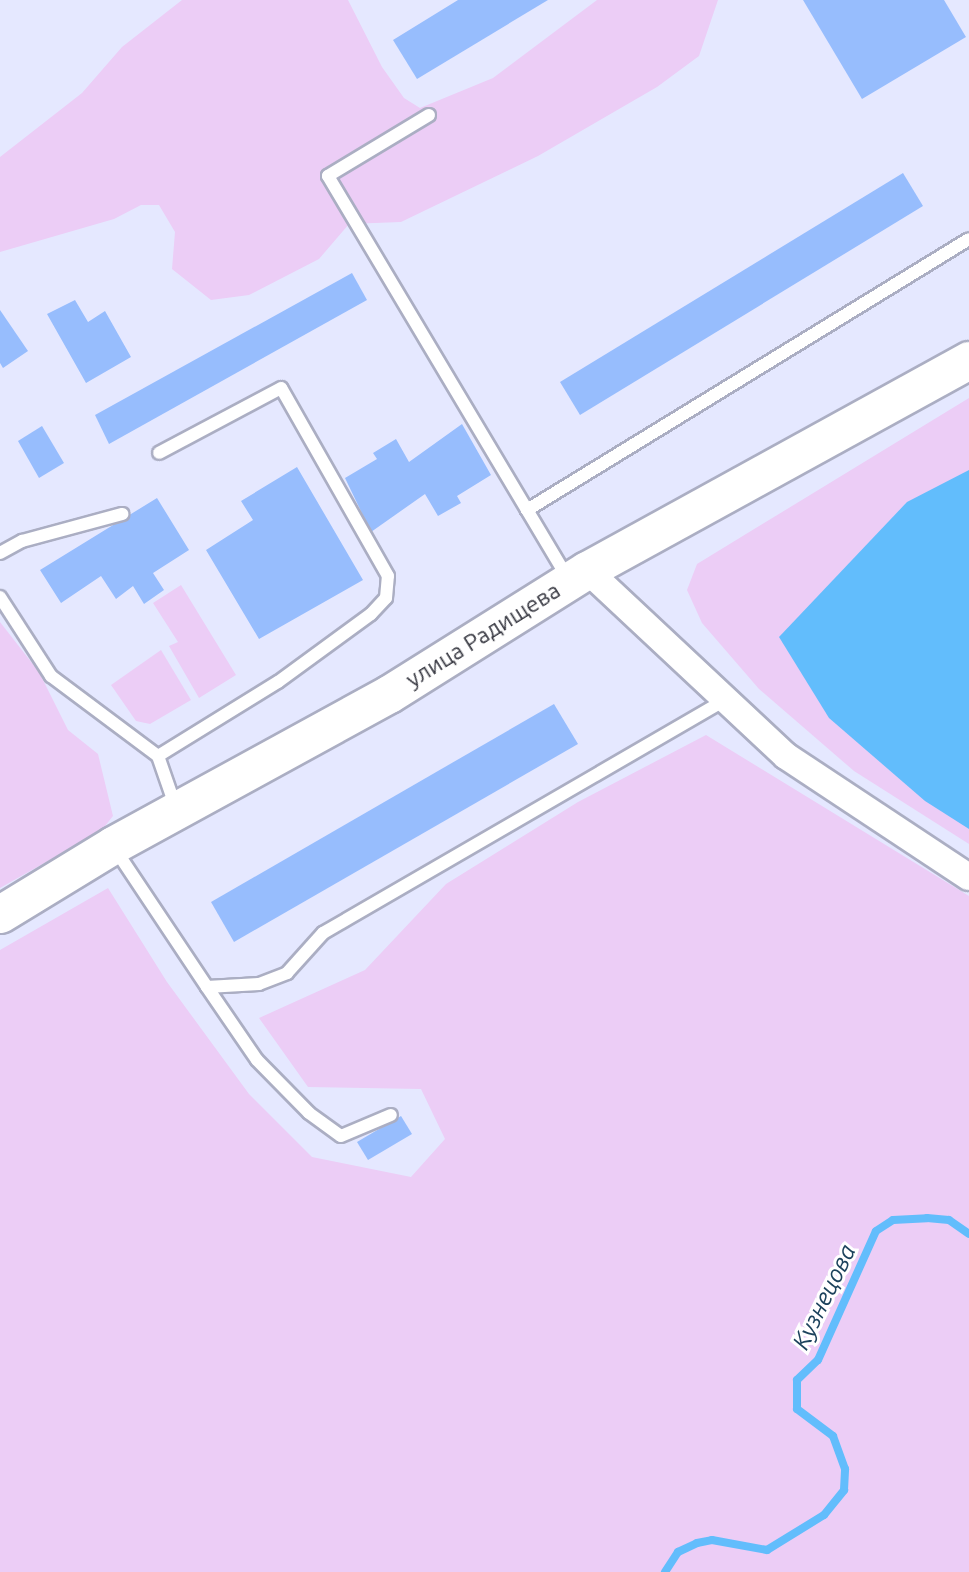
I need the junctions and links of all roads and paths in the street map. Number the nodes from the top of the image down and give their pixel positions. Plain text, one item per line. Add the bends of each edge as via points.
1 (429, 115) dead end
2 (969, 239) edge
3 (969, 360) edge
4 (159, 453) dead end
5 (527, 510) junction
6 (122, 514) dead end
7 (0, 553) edge
8 (578, 575) junction
9 (0, 597) edge
10 (725, 700) junction
11 (158, 756) junction
12 (177, 811) junction
13 (113, 845) junction
14 (969, 877) edge
15 (0, 914) edge
16 (207, 987) junction
17 (391, 1115) dead end

1 - 5 lane via 328,176
2 - 5 lane
3 - 8 street, улица Радищева
4 - 11 lane via 281,388 387,576 386,598 371,614 278,682
5 - 8 lane
6 - 7 lane via 23,541
8 - 10 street
8 - 12 street, улица Радищева via 390,694
9 - 11 lane via 51,676
10 - 14 street via 786,756
10 - 16 lane via 323,933 286,973 260,984
11 - 12 lane
12 - 13 street, улица Радищева
13 - 15 street, улица Радищева
13 - 16 lane
16 - 17 lane via 257,1060 309,1113 341,1136

